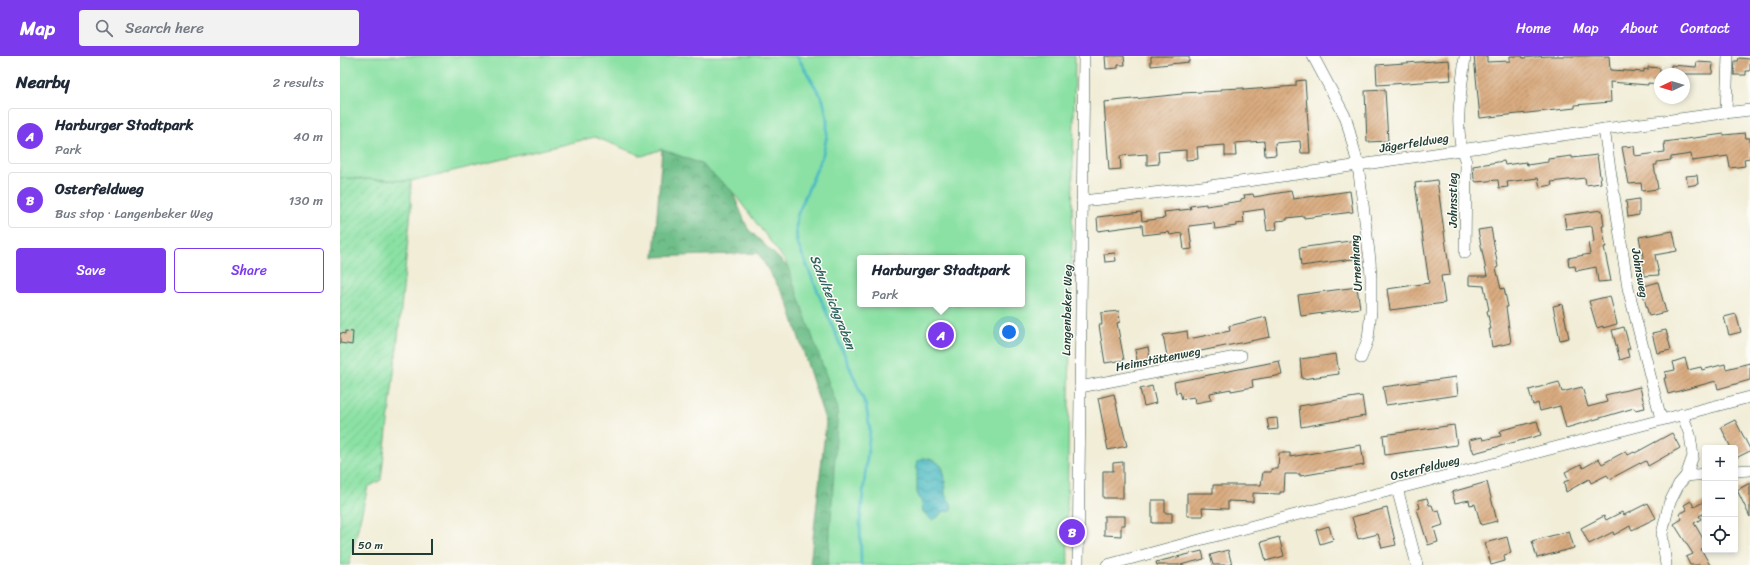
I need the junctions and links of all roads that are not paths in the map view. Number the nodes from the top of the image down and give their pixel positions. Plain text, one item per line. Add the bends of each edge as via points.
1 (1084, 56) edge
2 (1313, 56) edge
3 (1465, 56) edge
4 (1728, 56) edge
5 (1750, 110) edge
6 (1726, 112) junction
7 (1604, 129) junction
8 (1460, 149) junction
9 (1358, 165) junction
10 (1082, 201) junction
11 (1465, 253) dead end
12 (1240, 356) dead end
13 (1361, 358) dead end
14 (1080, 387) junction
15 (1750, 397) edge
16 (1682, 414) junction
17 (1661, 419) junction
18 (1750, 470) edge
19 (1738, 472) edge
20 (1702, 474) edge
21 (1686, 476) junction
22 (1397, 488) junction
23 (1078, 565) edge
24 (1107, 565) edge
25 (1417, 565) edge
26 (1666, 565) edge

1 - 10 street, Langenbeker Weg
2 - 9 street, Urnenhang via 1346,118
3 - 8 street, Johnsstieg via 1458,130
4 - 6 street
5 - 6 street, Jägerfeldweg
6 - 7 street, Jägerfeldweg
7 - 8 street, Jägerfeldweg
7 - 17 street, Johnsweg via 1628,288
8 - 9 street, Jägerfeldweg
8 - 11 street, Johnsstieg via 1466,162
9 - 10 street, Jägerfeldweg via 1146,195
9 - 13 street, Urnenhang via 1371,278 1368,339
10 - 14 street, Langenbeker Weg
12 - 14 street, Heimstättenweg
14 - 23 street, Langenbeker Weg
15 - 16 street, Osterfeldweg
16 - 17 street, Osterfeldweg
16 - 21 street via 1689,430 1693,456
17 - 22 street, Osterfeldweg
18 - 19 street
20 - 21 street
21 - 26 street via 1669,504 1662,534
22 - 24 street, Osterfeldweg
22 - 25 street

